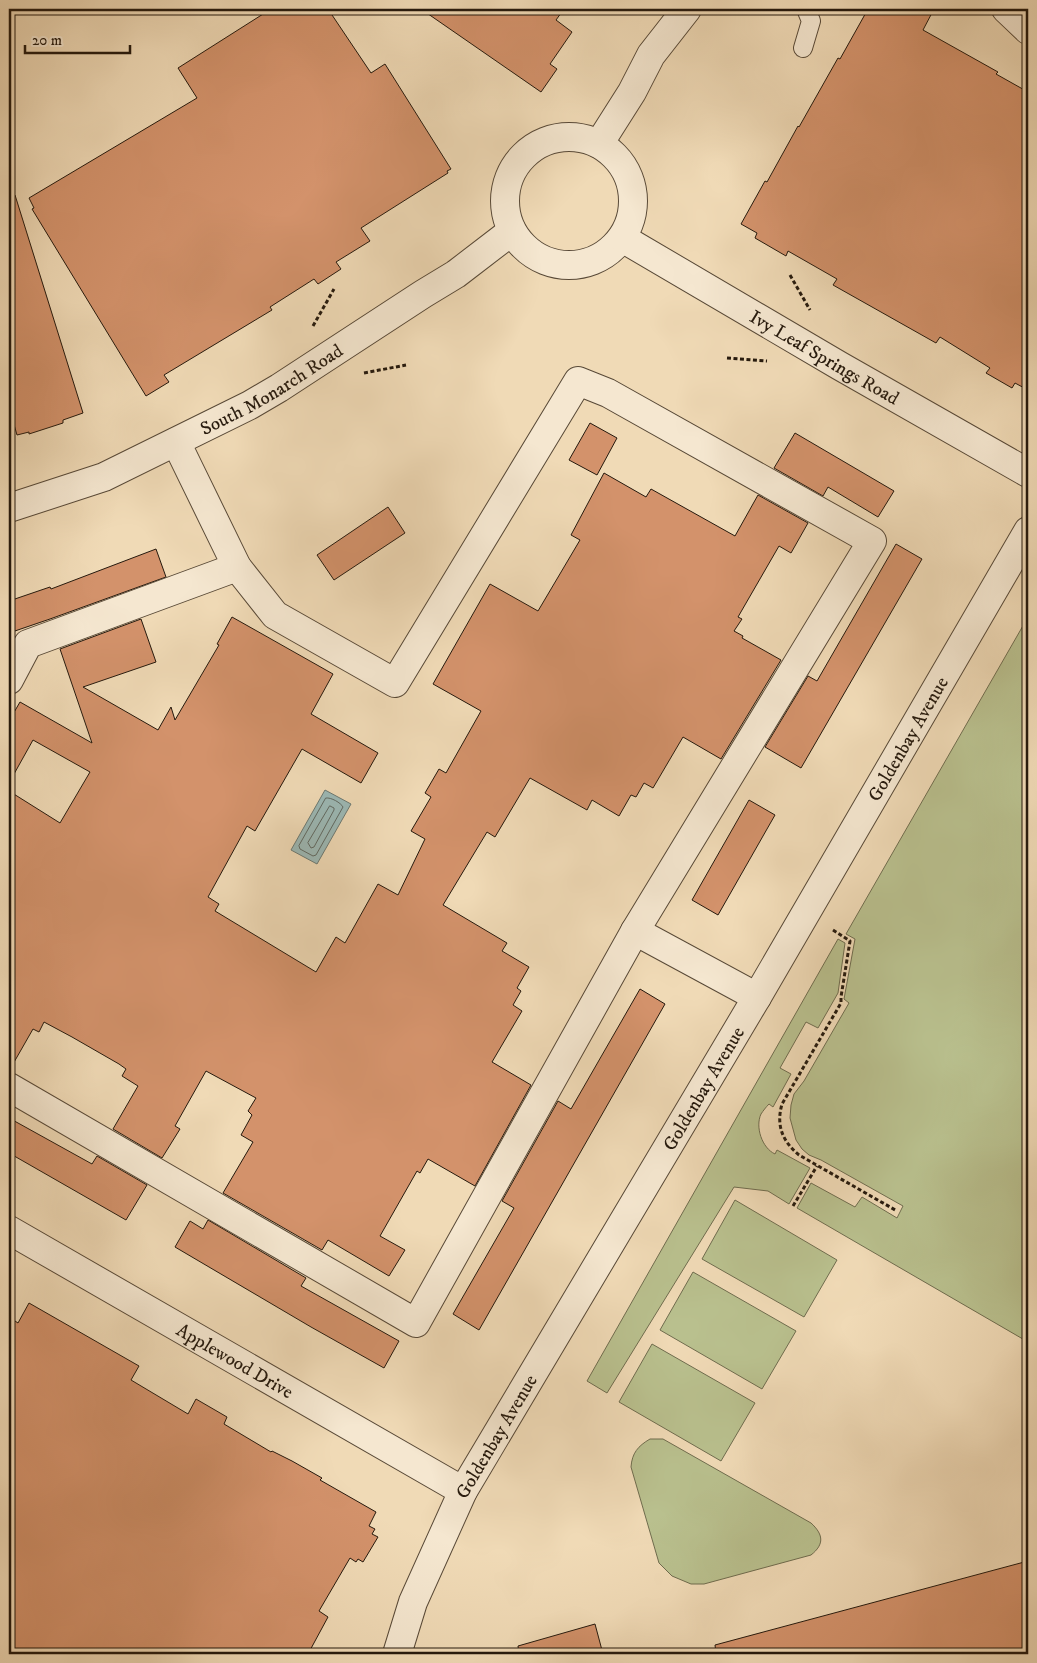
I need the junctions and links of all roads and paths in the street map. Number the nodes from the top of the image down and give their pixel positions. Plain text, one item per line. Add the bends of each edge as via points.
1 (687, 9) edge
2 (806, 9) edge
3 (1006, 9) edge
4 (1028, 30) edge
5 (803, 48) dead end
6 (599, 144) junction
7 (512, 231) junction
8 (622, 238) junction
9 (176, 442) junction
10 (1028, 473) edge
11 (9, 508) edge
12 (1028, 531) edge
13 (237, 567) junction
14 (9, 680) edge
15 (805, 913) junction
16 (635, 931) junction
17 (757, 997) junction
18 (9, 1087) edge
19 (817, 1166) junction
20 (793, 1206) dead end
21 (897, 1211) dead end
22 (9, 1230) edge
23 (463, 1491) junction
24 (397, 1654) edge

1 - 6 street via 651,56
2 - 5 lane via 812,21
3 - 4 street
6 - 7 street via 584,138 551,139 523,156 507,184 505,199
6 - 8 street via 622,165 633,194 633,210
7 - 8 street via 531,253 544,260 573,266 601,257
7 - 9 street, South Monarch Road via 456,274 279,388
8 - 10 street, Ivy Leaf Springs Road
9 - 11 street, South Monarch Road via 104,477
9 - 13 street
12 - 15 street, Goldenbay Avenue
13 - 14 street via 28,644
13 - 16 street via 275,615 395,683 578,381 608,393 872,541
15 - 17 street, Goldenbay Avenue
15 - 19 path via 850,941 841,1002 780,1111 782,1136 799,1155
16 - 17 street
16 - 18 street via 416,1323
17 - 23 street, Goldenbay Avenue
19 - 20 path
19 - 21 path
22 - 23 street, Applewood Drive
23 - 24 street, Goldenbay Avenue via 413,1602

